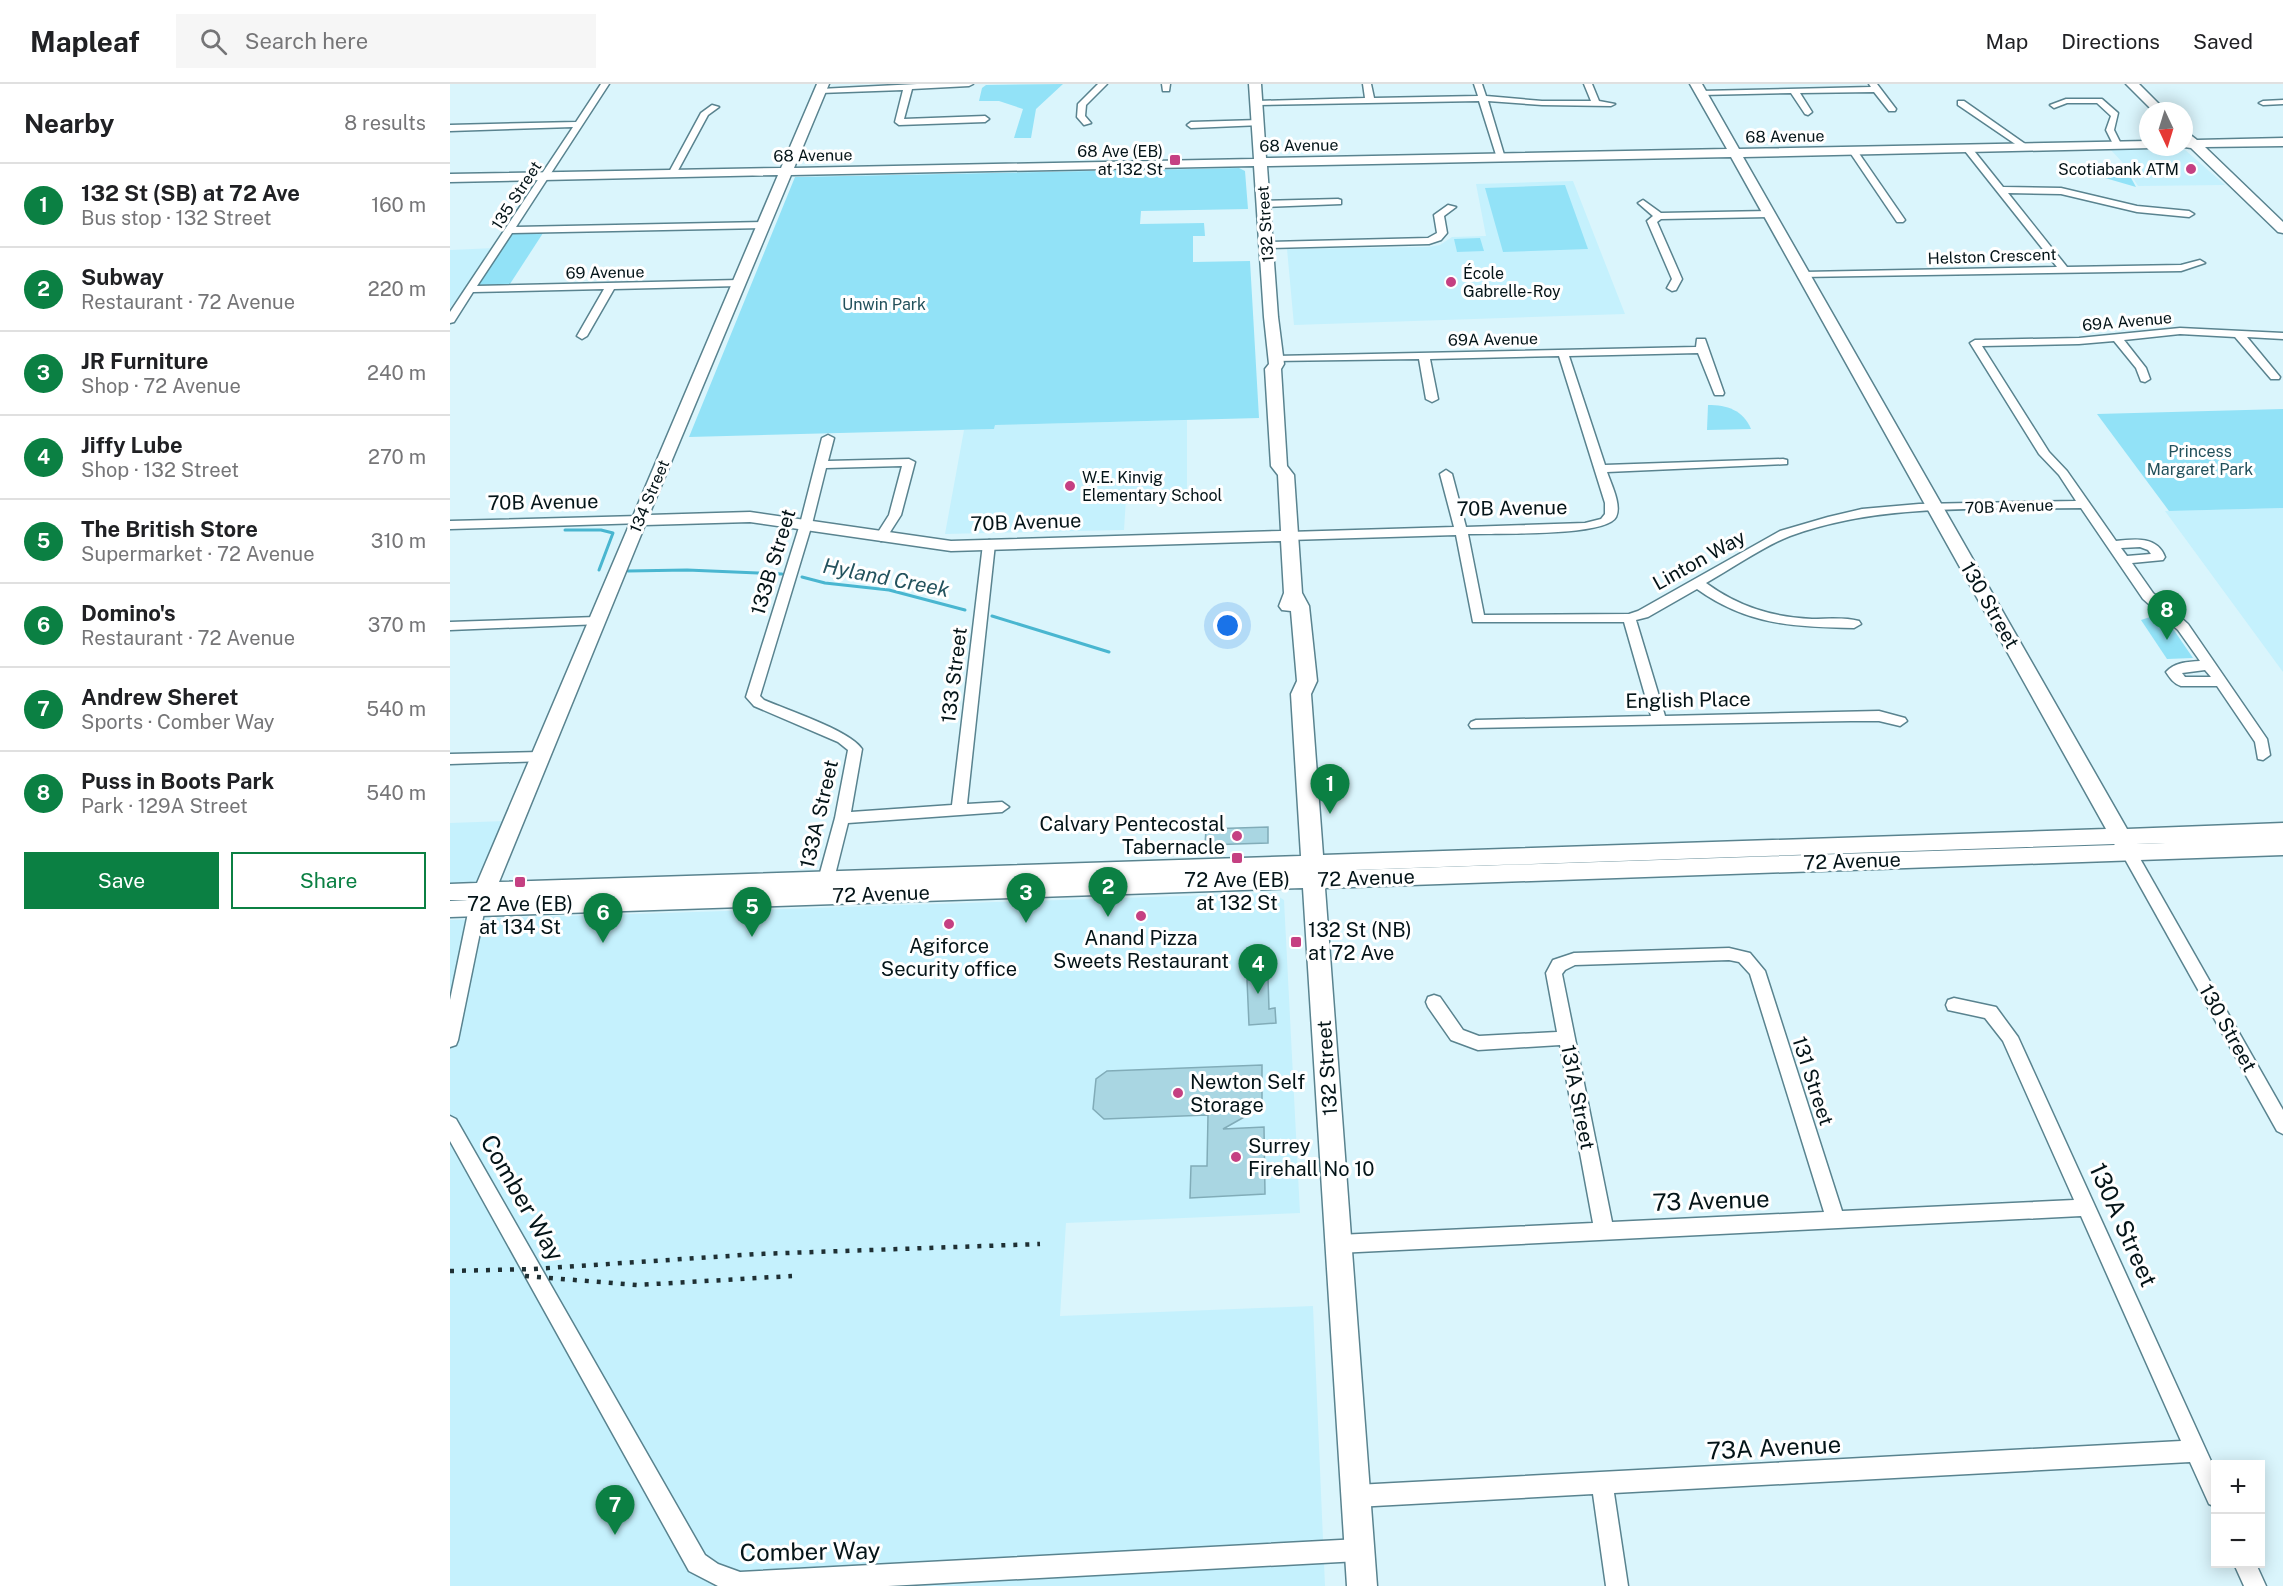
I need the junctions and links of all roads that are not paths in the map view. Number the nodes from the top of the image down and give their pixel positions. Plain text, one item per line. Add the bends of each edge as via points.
1 (605, 84) edge
2 (969, 84) edge
3 (1103, 84) edge
4 (1256, 84) edge
5 (1367, 84) edge
6 (1478, 84) edge
7 (1588, 84) edge
8 (2132, 84) edge
9 (2143, 84) edge
10 (904, 86) edge
11 (921, 86) edge
12 (1875, 86) edge
13 (822, 87) edge
14 (1699, 89) edge
15 (1794, 91) junction
16 (1483, 99) junction
17 (1370, 100) junction
18 (1594, 102) junction
19 (2151, 102) edge
20 (2162, 102) edge
21 (2283, 102) edge
22 (2263, 103) dead end
23 (1258, 104) junction
24 (1611, 104) dead end
25 (1961, 104) dead end
26 (2054, 105) dead end
27 (715, 107) dead end
28 (1892, 109) dead end
29 (1808, 112) dead end
30 (985, 119) dead end
31 (1087, 123) dead end
32 (1259, 123) junction
33 (579, 124) junction
34 (1191, 125) dead end
35 (450, 128) edge
36 (2283, 142) edge
37 (2139, 145) edge
38 (2196, 145) edge
39 (2118, 146) junction
40 (2027, 148) junction
41 (1968, 149) junction
42 (1853, 151) junction
43 (1735, 153) junction
44 (1501, 158) junction
45 (1262, 162) junction
46 (786, 172) junction
47 (672, 174) junction
48 (545, 177) junction
49 (450, 178) edge
50 (2000, 190) junction
51 (1338, 202) dead end
52 (1643, 203) dead end
53 (1264, 204) junction
54 (1451, 207) dead end
55 (1769, 214) junction
56 (2189, 214) dead end
57 (1659, 216) junction
58 (2283, 216) edge
59 (1900, 220) dead end
60 (764, 225) junction
61 (2283, 229) edge
62 (511, 230) junction
63 (1267, 245) junction
64 (2200, 263) dead end
65 (2064, 270) junction
66 (1804, 275) junction
67 (739, 283) junction
68 (610, 287) junction
69 (1672, 288) dead end
70 (472, 289) junction
71 (450, 320) edge
72 (2238, 334) junction
73 (582, 336) dead end
74 (2283, 336) edge
75 (2117, 337) junction
76 (1563, 353) junction
77 (1424, 355) junction
78 (1276, 362) junction
79 (2276, 377) dead end
80 (2145, 379) dead end
81 (1719, 393) dead end
82 (1432, 399) dead end
83 (828, 438) dead end
84 (1783, 462) dead end
85 (821, 465) junction
86 (1600, 469) junction
87 (1446, 474) dead end
88 (2084, 504) junction
89 (1935, 507) junction
90 (639, 520) junction
91 (806, 524) junction
92 (450, 525) edge
93 (1460, 530) junction
94 (1289, 536) junction
95 (881, 537) junction
96 (989, 544) junction
97 (2113, 545) junction
98 (2123, 560) junction
99 (1697, 583) junction
100 (1629, 618) junction
101 (596, 621) junction
102 (1854, 624) dead end
103 (450, 626) edge
104 (2209, 665) junction
105 (2221, 682) junction
106 (753, 697) joint
107 (1659, 719) junction
108 (1900, 721) dead end
109 (1476, 725) dead end
110 (2263, 756) dead end
111 (540, 757) junction
112 (450, 759) edge
113 (1002, 807) dead end
114 (958, 810) junction
115 (842, 818) junction
116 (2283, 831) edge
117 (2125, 844) junction
118 (2283, 847) edge
119 (1313, 872) junction
120 (824, 888) junction
121 (450, 892) edge
122 (481, 899) junction
123 (450, 909) edge
124 (1558, 965) joint
125 (1434, 1002) dead end
126 (1954, 1005) dead end
127 (1567, 1038) junction
128 (450, 1040) edge
129 (450, 1124) edge
130 (2283, 1126) edge
131 (2085, 1208) junction
132 (1836, 1221) junction
133 (1604, 1230) junction
134 (1338, 1244) junction
135 (2195, 1451) junction
136 (1602, 1482) junction
137 (2211, 1486) edge
138 (1356, 1496) junction
139 (1359, 1550) junction
140 (2247, 1568) edge
141 (1362, 1586) edge
142 (1617, 1586) edge
143 (2255, 1586) edge

1 - 33 street, 135 Street
2 - 11 street
3 - 31 street via 1082,104 1081,117
4 - 23 street, 132 Street
5 - 17 street
6 - 16 street
7 - 18 street
8 - 19 street
9 - 20 street
10 - 11 street
10 - 13 street
10 - 30 street via 899,122
12 - 15 street
12 - 28 street
13 - 46 street, 134 Street
14 - 15 street
14 - 43 street, 130 Street
15 - 29 street
16 - 17 street
16 - 18 street
16 - 44 street
17 - 23 street
18 - 24 street
21 - 22 street
23 - 32 street, 132 Street
25 - 40 street
26 - 39 street via 2099,101 2115,115 2110,130
27 - 47 street via 705,113
32 - 34 street
32 - 45 street, 132 Street
33 - 35 street
33 - 48 street, 135 Street
36 - 38 street
37 - 39 street, 68 Avenue
38 - 58 street
38 - 61 street
39 - 40 street, 68 Avenue
40 - 41 street, 68 Avenue
41 - 42 street, 68 Avenue
41 - 50 street, Helston Crescent
42 - 43 street, 68 Avenue
42 - 59 street
43 - 44 street, 68 Avenue
43 - 55 street, 130 Street
44 - 45 street, 68 Avenue
45 - 46 street, 68 Avenue
45 - 53 street, 132 Street
46 - 47 street, 68 Avenue
46 - 60 street, 134 Street
47 - 48 street, 68 Avenue
48 - 49 street, 68 Avenue
48 - 62 street, 135 Street
50 - 56 street via 2061,191 2122,210
50 - 65 street, Helston Crescent
51 - 53 street
52 - 57 street
53 - 63 street, 132 Street
54 - 63 street via 1439,215 1442,233 1429,241
55 - 57 street
55 - 66 street, 130 Street
57 - 69 street via 1652,221 1677,279
60 - 62 street
60 - 67 street, 134 Street
62 - 70 street, 135 Street
63 - 78 street, 132 Street
64 - 65 street via 2181,268
65 - 66 street, Helston Crescent
66 - 89 street, 130 Street
67 - 68 street, 69 Avenue
67 - 90 street, 134 Street
68 - 70 street, 69 Avenue
68 - 73 street
70 - 71 street, 135 Street
72 - 74 street, 69A Avenue
72 - 75 street, 69A Avenue via 2180,331
72 - 79 street
75 - 80 street
75 - 88 street, 69A Avenue via 1975,343 2045,454
76 - 77 street, 69A Avenue
76 - 81 street, 69A Avenue via 1701,346
76 - 86 street
77 - 78 street, 69A Avenue
77 - 82 street
78 - 94 street, 132 Street via 1282,369 1291,465 1286,475
83 - 85 street, 133B Street
84 - 86 street
85 - 91 street, 133B Street
85 - 95 street via 909,462 895,515
86 - 93 street, 70B Avenue via 1611,504 1611,515 1605,522 1585,527
87 - 93 street
88 - 89 street, 70B Avenue
88 - 97 street
89 - 99 street, Linton Way via 1862,513 1784,534
89 - 117 street, 130 Street
90 - 91 street, 70B Avenue via 744,517
90 - 92 street, 70B Avenue
90 - 101 street, 134 Street
91 - 95 street, 70B Avenue
91 - 106 street, 133B Street
93 - 94 street, 70B Avenue
93 - 100 street, Linton Way via 1478,619
94 - 96 street, 70B Avenue
94 - 119 street, 132 Street via 1293,682 1301,694
95 - 96 street, 70B Avenue via 951,546
96 - 114 street, 133 Street
97 - 98 street
97 - 98 street via 2145,544 2154,547 2160,557
98 - 104 street via 2148,596 2183,627
99 - 100 street, Linton Way
99 - 102 street via 1721,602 1752,614 1783,621
100 - 107 street
101 - 103 street
101 - 111 street, 134 Street
104 - 105 street
104 - 105 street via 2182,667 2173,672 2181,681
105 - 110 street via 2262,742
106 - 115 street, 133A Street via 854,747
107 - 108 street, English Place via 1879,716
107 - 109 street, English Place
111 - 112 street
111 - 122 street, 134 Street
113 - 114 street
114 - 115 street
115 - 120 street, 133A Street
116 - 117 street, 72 Avenue
117 - 118 street, 72 Avenue
117 - 119 street, 72 Avenue
117 - 130 street, 130 Street
119 - 120 street, 72 Avenue
119 - 134 street, 132 Street
120 - 122 street, 72 Avenue
121 - 122 street, 72 Avenue
122 - 123 street, 72 Avenue
122 - 128 street
124 - 127 street, 131A Street via 1554,973
124 - 132 street, 131 Street via 1574,959 1729,954 1744,957 1757,971
125 - 127 street via 1457,1035 1478,1043
126 - 131 street, 130A Street via 1990,1012 2010,1037
127 - 133 street, 131A Street
129 - 139 street, Comber Way via 697,1563 712,1573 740,1583
131 - 132 street, 73 Avenue
131 - 135 street, 130A Street
132 - 133 street, 73 Avenue
133 - 134 street, 73 Avenue
134 - 138 street, 132 Street
135 - 136 street, 73A Avenue
135 - 137 street, 130A Street
136 - 138 street, 73A Avenue
136 - 142 street
138 - 139 street, 132 Street
139 - 141 street, 132 Street
140 - 143 street

